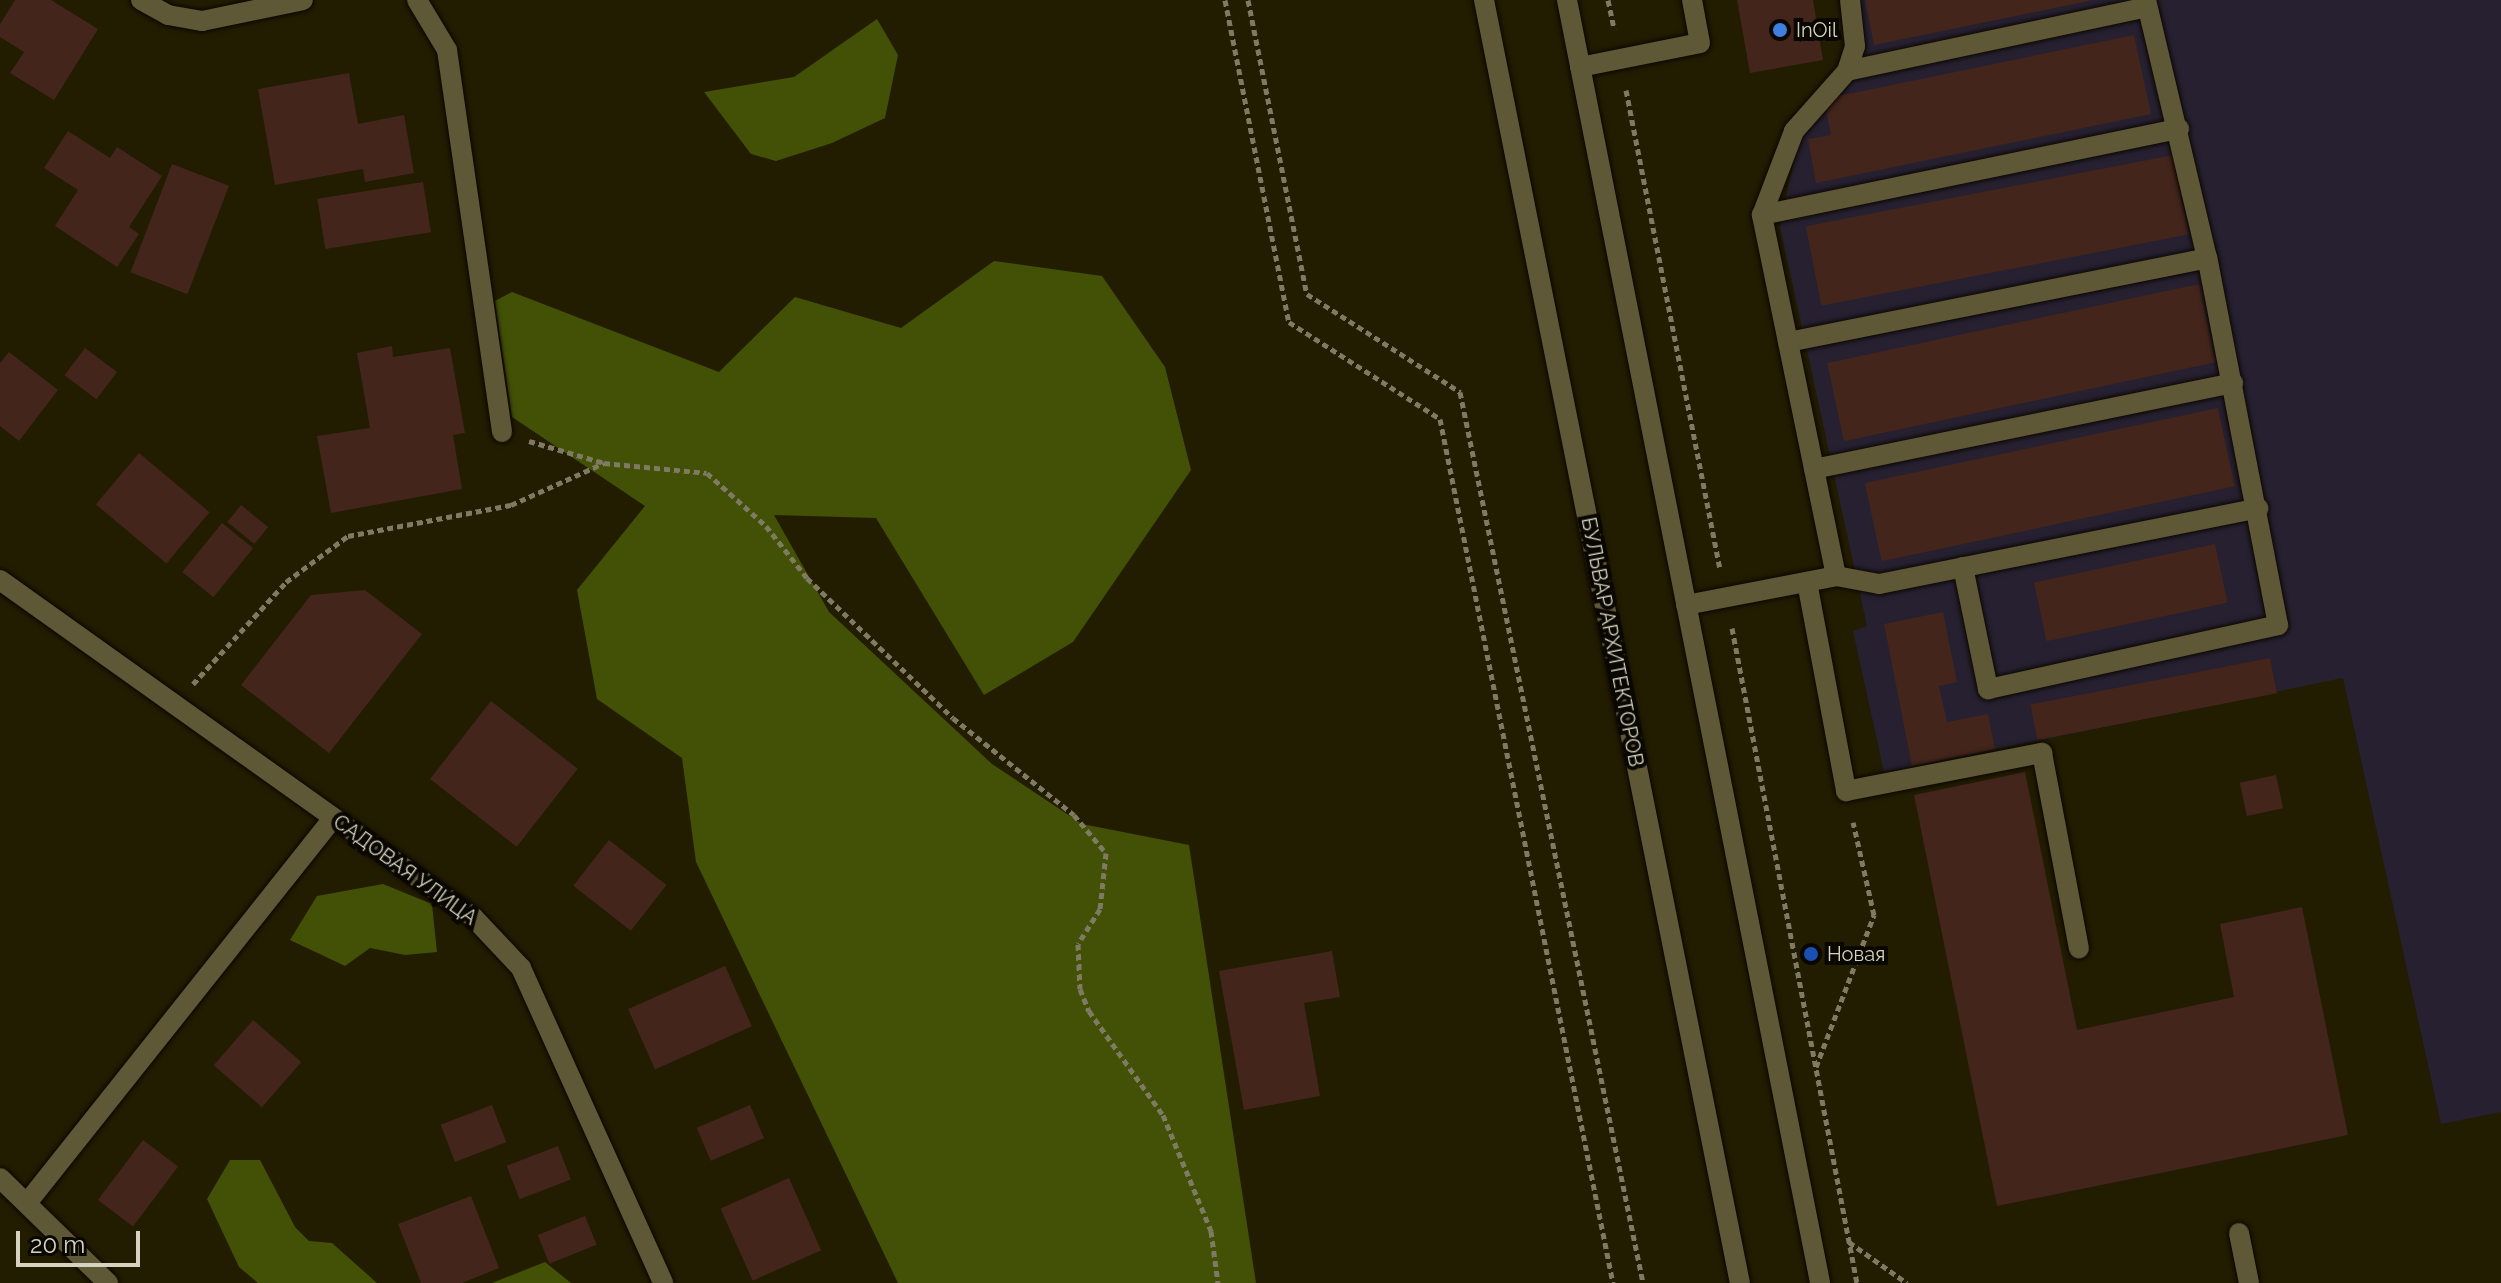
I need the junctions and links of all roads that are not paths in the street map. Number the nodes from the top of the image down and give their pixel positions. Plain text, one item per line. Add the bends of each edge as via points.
1 (141, 0) edge
2 (303, 0) edge
3 (417, 0) edge
4 (1484, 0) edge
5 (1567, 0) edge
6 (1692, 0) edge
7 (1850, 0) edge
8 (2147, 4) edge
9 (1580, 67) junction
10 (1847, 71) junction
11 (2179, 129) junction
12 (1762, 215) junction
13 (2207, 258) junction
14 (1788, 342) junction
15 (2233, 383) junction
16 (502, 432) road end
17 (1814, 469) junction
18 (2258, 508) junction
19 (1963, 567) junction
20 (1836, 576) junction
21 (0, 580) edge
22 (1807, 582) junction
23 (1686, 605) junction
24 (333, 818) junction
25 (2079, 949) dead end
26 (0, 1178) edge
27 (27, 1203) junction
28 (2239, 1233) dead end
29 (108, 1283) edge
30 (663, 1283) edge
31 (1740, 1283) edge
32 (1820, 1283) edge
33 (2249, 1283) edge

1 - 2 main road via 168,15 202,21
3 - 16 main road via 447,50 450,65
4 - 31 main road, БУЛЬВАР АРХИТЕКТОРОВ
5 - 9 main road
6 - 9 main road via 1700,43
7 - 10 main road via 1855,46
8 - 10 main road
8 - 11 main road
9 - 23 main road
10 - 12 main road via 1794,131
11 - 12 main road
11 - 13 main road
12 - 14 main road
13 - 14 main road
13 - 15 main road
14 - 17 main road
15 - 17 main road
15 - 18 main road
17 - 20 main road
18 - 19 main road
18 - 19 main road via 2278,625 1988,689
19 - 20 main road via 1879,584
20 - 22 main road
21 - 24 main road, САДОВАЯ УЛИЦА
22 - 23 main road
22 - 25 main road via 1846,791 2042,753
23 - 32 main road
24 - 27 main road
24 - 30 main road, САДОВАЯ УЛИЦА via 473,917 521,968
26 - 27 main road
27 - 29 main road
28 - 33 main road

